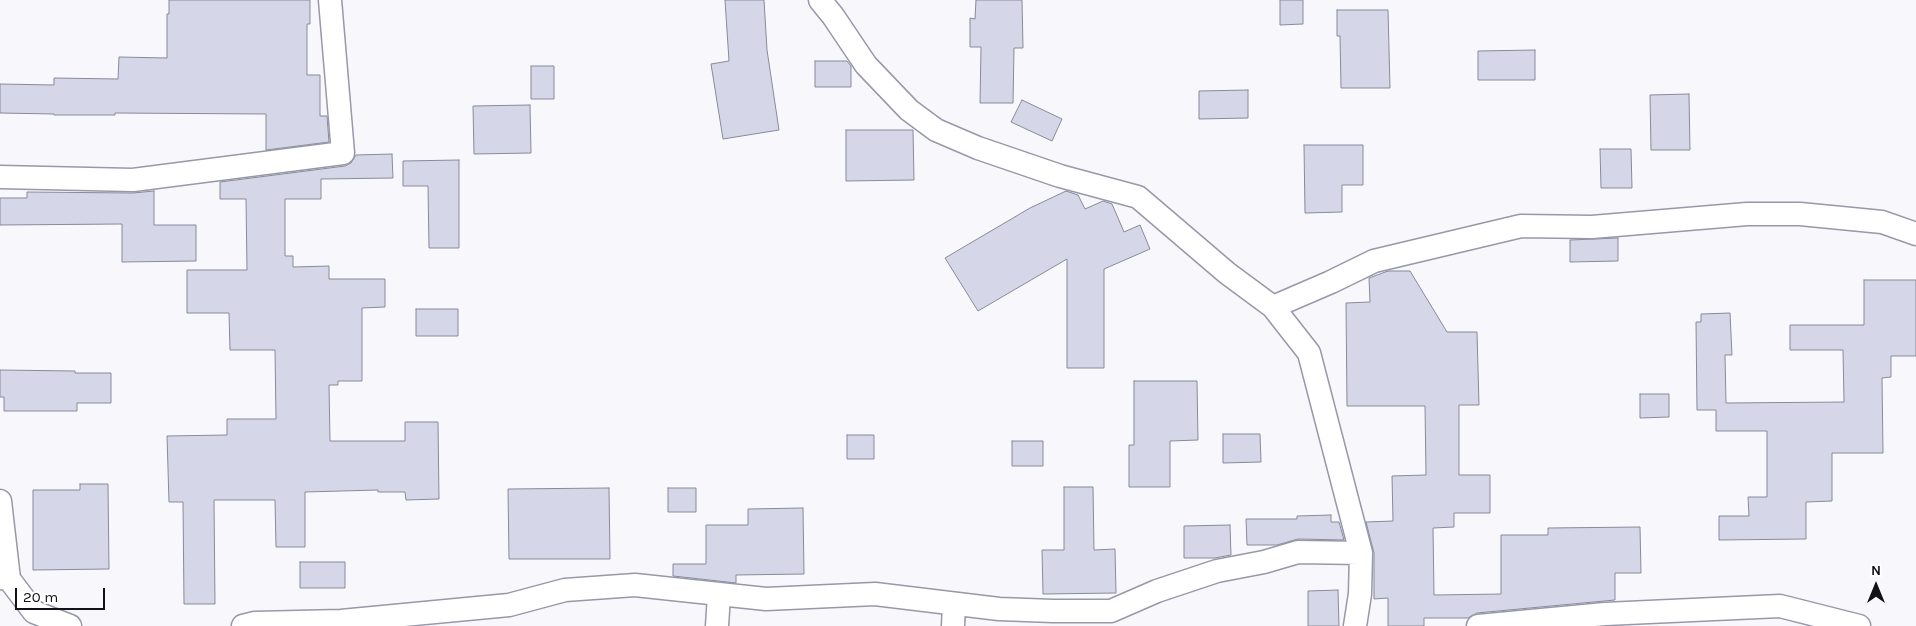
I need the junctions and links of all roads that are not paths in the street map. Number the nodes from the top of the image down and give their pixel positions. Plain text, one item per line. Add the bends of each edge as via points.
1 (330, 0) edge
2 (820, 0) edge
3 (0, 177) edge
4 (1916, 234) edge
5 (1274, 308) junction
6 (0, 501) edge
7 (1361, 553) junction
8 (5, 579) edge
9 (719, 595) junction
10 (954, 604) junction
11 (70, 626) edge
12 (243, 626) edge
13 (717, 626) edge
14 (953, 626) edge
15 (1355, 626) edge
16 (1478, 626) edge
17 (1859, 626) edge

1 - 3 street via 342,154 133,180
2 - 5 street via 866,66 909,110 936,130 1060,176 1138,197 1227,274
4 - 5 street via 1882,222 1800,214 1747,214 1592,227 1521,226 1374,261
5 - 7 street via 1309,354
6 - 8 street
7 - 10 street via 1298,552 1217,571 1111,611 1035,611
7 - 15 street
8 - 11 street via 34,612
9 - 10 street via 766,599 875,594
9 - 12 street via 635,585 565,590 509,605 341,621
9 - 13 street
10 - 14 street
16 - 17 street via 1605,614 1780,606

